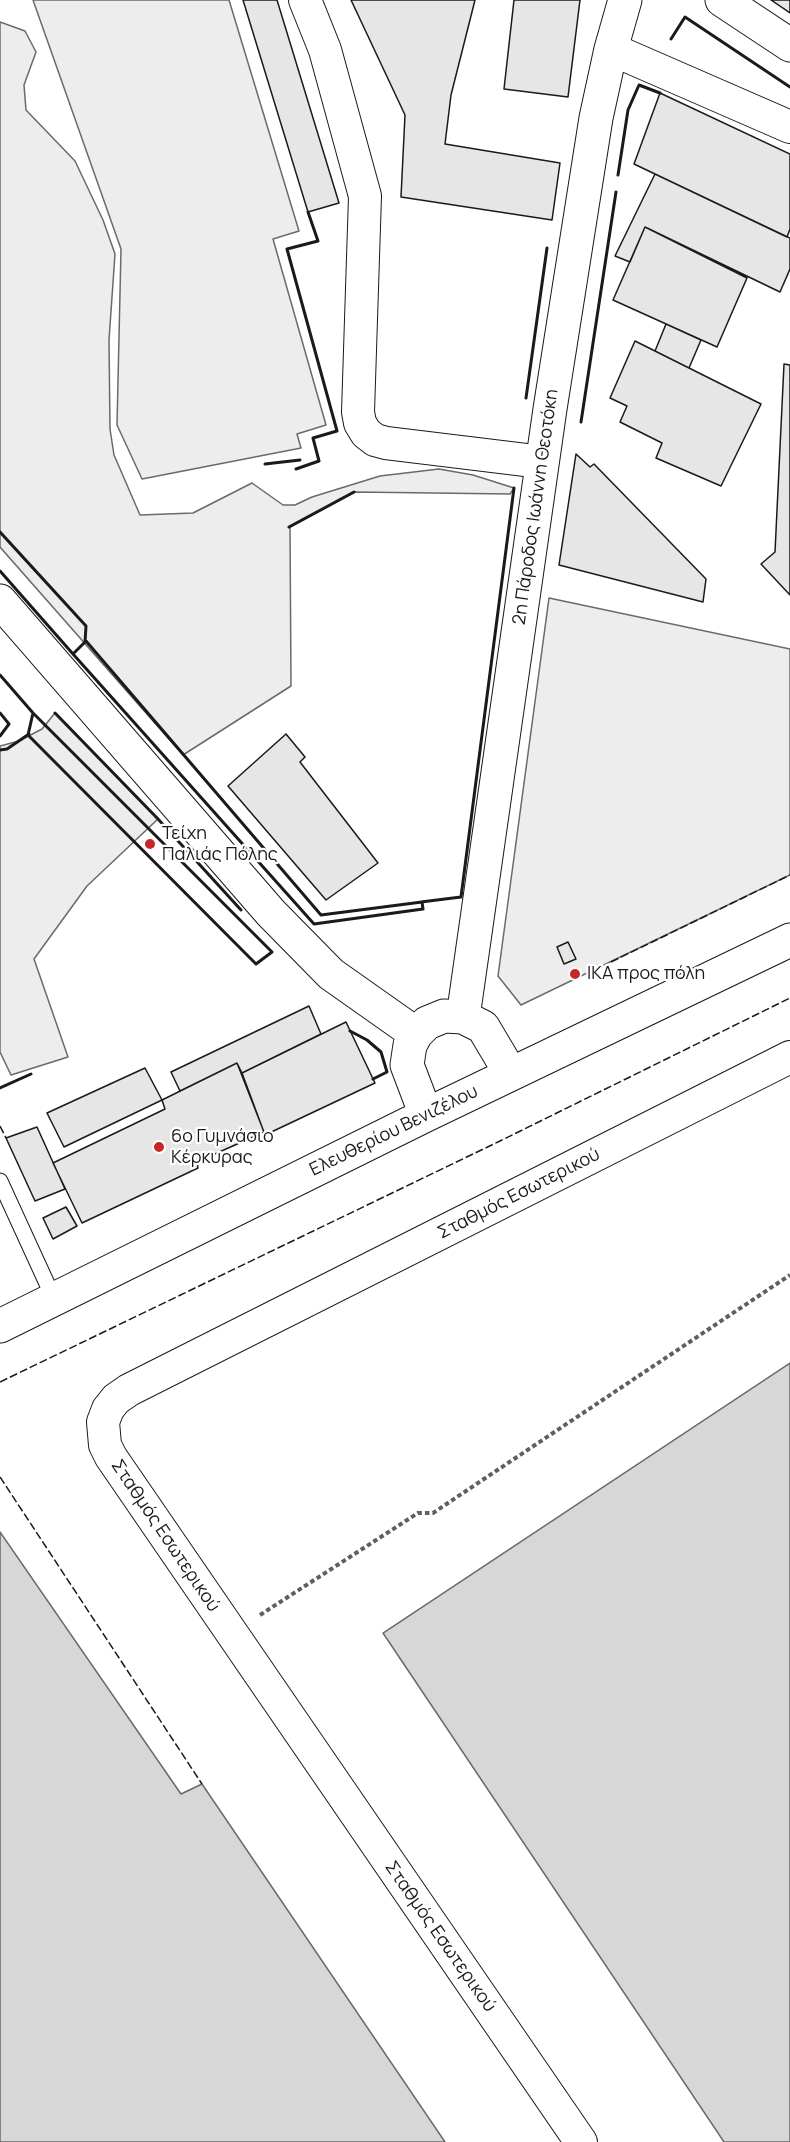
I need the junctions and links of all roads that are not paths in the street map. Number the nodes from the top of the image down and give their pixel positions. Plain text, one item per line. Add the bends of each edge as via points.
1 (305, 0) edge
2 (625, 0) edge
3 (722, 0) edge
4 (790, 45) edge
5 (611, 49) junction
6 (790, 127) edge
7 (542, 462) junction
8 (0, 601) edge
9 (790, 940) edge
10 (463, 1017) junction
11 (416, 1034) junction
12 (790, 1057) edge
13 (511, 1074) junction
14 (426, 1115) junction
15 (0, 1181) edge
16 (54, 1299) junction
17 (0, 1326) edge
18 (581, 2142) edge

1 - 7 street via 325,50 365,196 360,423 375,440 386,443
2 - 5 main road, 2η Πάροδος Ιωάννη Θεοτόκη
3 - 4 main road
5 - 6 street
5 - 7 main road, 2η Πάροδος Ιωάννη Θεοτόκη via 596,118
7 - 10 main road, 2η Πάροδος Ιωάννη Θεοτόκη
8 - 11 main road via 271,913 332,974
9 - 13 main road, Ελευθερίου Βενιζέλου
10 - 11 main road via 444,1016 427,1023
10 - 13 main road via 483,1027
11 - 14 main road via 407,1065
12 - 18 street, Σταθμός Εσωτερικού via 129,1390 116,1399 103,1422 108,1451
13 - 14 main road, Ελευθερίου Βενιζέλου
14 - 16 main road, Ελευθερίου Βενιζέλου
15 - 16 lane
16 - 17 main road, Ελευθερίου Βενιζέλου

